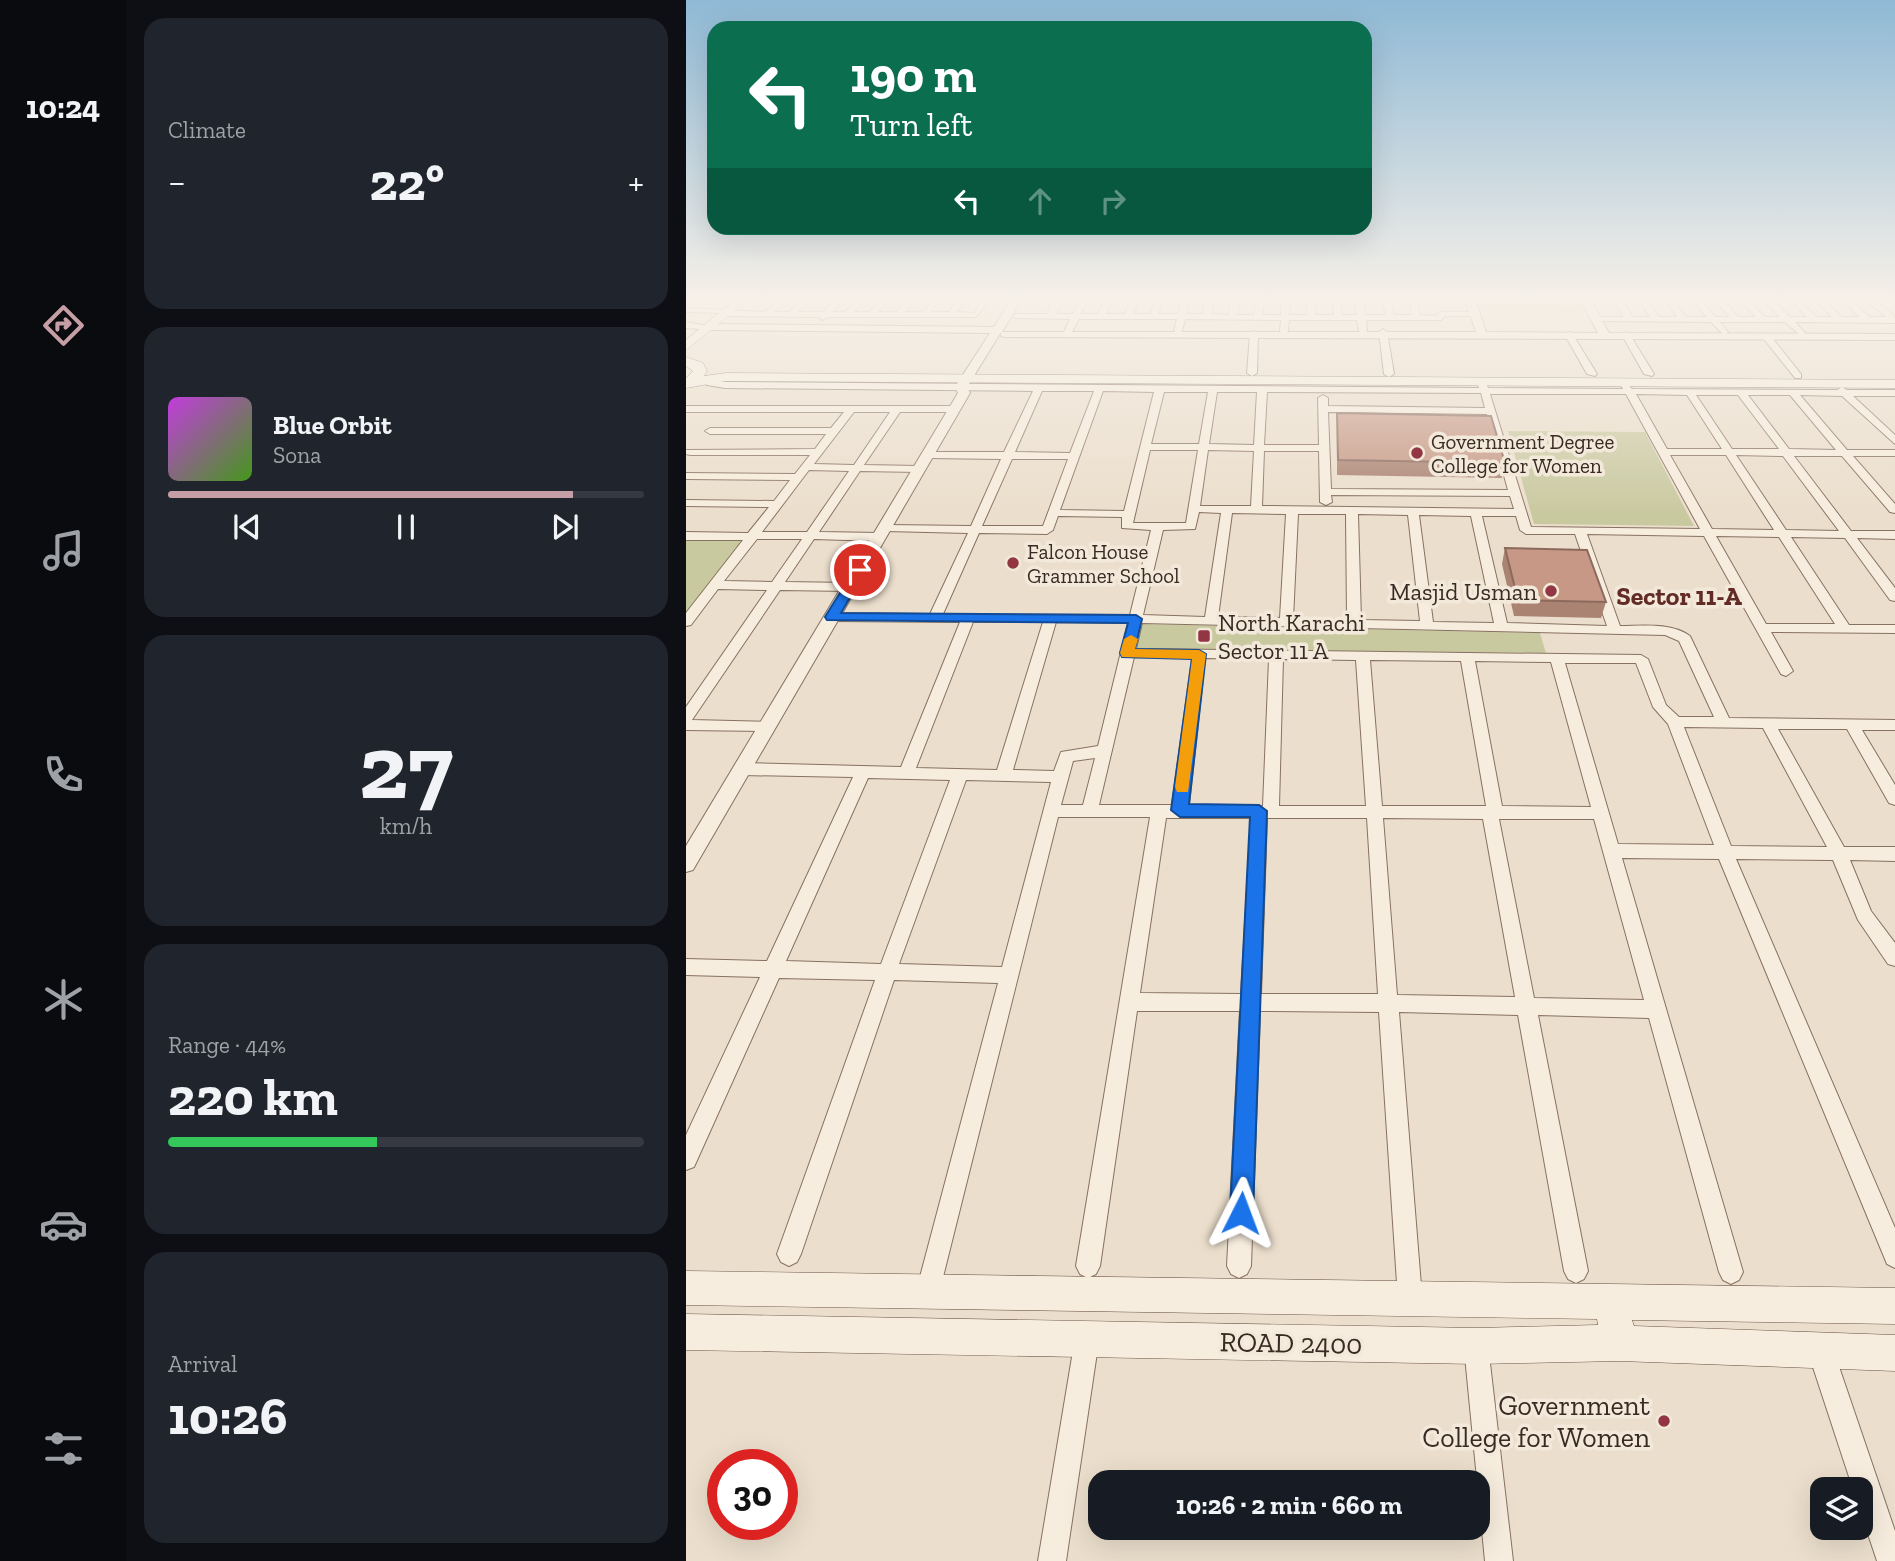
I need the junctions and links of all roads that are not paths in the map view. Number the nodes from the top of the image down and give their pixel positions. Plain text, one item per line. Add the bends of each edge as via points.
1 (699, 370) edge
2 (977, 370) edge
3 (1252, 370) edge
4 (1388, 370) edge
5 (1590, 370) edge
6 (1647, 370) edge
7 (1793, 370) edge
8 (703, 373) junction
9 (1252, 373) junction
10 (1389, 374) junction
11 (1592, 374) junction
12 (1649, 374) junction
13 (1798, 376) junction
14 (1895, 377) edge
15 (1565, 378) junction
16 (970, 381) junction
17 (688, 383) edge
18 (1895, 384) edge
19 (1483, 386) junction
20 (843, 387) junction
21 (1039, 387) junction
22 (1100, 387) junction
23 (1160, 387) junction
24 (1213, 387) junction
25 (1627, 387) junction
26 (1262, 388) junction
27 (1322, 388) junction
28 (1840, 388) junction
29 (1689, 391) junction
30 (1741, 392) junction
31 (1792, 392) junction
32 (1895, 393) edge
33 (772, 397) junction
34 (686, 409) edge
35 (732, 409) junction
36 (824, 409) junction
37 (850, 409) junction
38 (897, 409) junction
39 (955, 409) junction
40 (1323, 409) junction
41 (1490, 411) junction
42 (710, 431) junction
43 (834, 431) junction
44 (1895, 441) edge
45 (1146, 447) junction
46 (1204, 447) junction
47 (1260, 448) junction
48 (1324, 448) junction
49 (1662, 452) junction
50 (1730, 452) junction
51 (819, 453) junction
52 (1787, 453) junction
53 (1843, 453) junction
54 (1895, 453) edge
55 (688, 454) edge
56 (1007, 455) junction
57 (1075, 456) junction
58 (923, 462) junction
59 (857, 468) junction
60 (804, 472) junction
61 (686, 476) edge
62 (1326, 492) junction
63 (1515, 493) junction
64 (686, 503) edge
65 (778, 504) junction
66 (1195, 509) junction
67 (1227, 509) junction
68 (1256, 510) junction
69 (1894, 510) edge
70 (1292, 511) junction
71 (1327, 511) junction
72 (1352, 511) junction
73 (1413, 512) junction
74 (1055, 513) junction
75 (1476, 513) junction
76 (1521, 513) junction
77 (1129, 514) junction
78 (1158, 527) junction
79 (974, 529) junction
80 (1580, 531) junction
81 (883, 532) junction
82 (1708, 534) junction
83 (1784, 534) junction
84 (1849, 534) junction
85 (1895, 535) edge
86 (686, 536) edge
87 (752, 536) junction
88 (811, 536) junction
89 (714, 585) junction
90 (775, 586) junction
91 (850, 587) junction
92 (1895, 597) edge
93 (832, 617) junction
94 (935, 618) junction
95 (968, 618) junction
96 (1051, 618) junction
97 (1136, 619) junction
98 (1211, 620) junction
99 (686, 622) edge
100 (1286, 622) junction
101 (1354, 623) junction
102 (1427, 624) junction
103 (1501, 626) junction
104 (1614, 628) junction
105 (1761, 628) junction
106 (1845, 629) junction
107 (1893, 632) edge
108 (1127, 653) junction
109 (1199, 654) junction
110 (1276, 656) junction
111 (1363, 657) junction
112 (1467, 657) junction
113 (1557, 658) junction
114 (1786, 671) dead end
115 (686, 718) edge
116 (1675, 722) junction
117 (1724, 723) junction
118 (1768, 723) junction
119 (686, 724) edge
120 (1852, 725) junction
121 (1895, 725) edge
122 (768, 726) junction
123 (1104, 751) junction
124 (742, 769) junction
125 (863, 772) junction
126 (906, 773) junction
127 (960, 775) junction
128 (1003, 776) junction
129 (1060, 777) junction
130 (1895, 799) edge
131 (1053, 810) junction
132 (1090, 810) junction
133 (1159, 810) junction
134 (1180, 810) junction
135 (1265, 811) junction
136 (1373, 811) junction
137 (1493, 812) junction
138 (1599, 813) junction
139 (1724, 850) junction
140 (1610, 851) junction
141 (1839, 853) junction
142 (1895, 854) edge
143 (686, 864) edge
144 (1895, 958) edge
145 (686, 967) edge
146 (771, 969) junction
147 (887, 972) junction
148 (1010, 975) junction
149 (1128, 1002) junction
150 (1251, 1003) junction
151 (1388, 1003) junction
152 (1527, 1006) junction
153 (1655, 1009) junction
154 (686, 1159) edge
155 (789, 1254) dead end
156 (1895, 1256) edge
157 (1088, 1265) dead end
158 (1239, 1266) dead end
159 (1576, 1271) dead end
160 (1731, 1272) dead end
161 (686, 1288) edge
162 (928, 1292) junction
163 (1410, 1298) junction
164 (1610, 1301) junction
165 (1895, 1306) edge
166 (686, 1332) edge
167 (1087, 1339) junction
168 (1620, 1343) junction
169 (1476, 1346) junction
170 (1821, 1352) junction
171 (1895, 1353) edge
172 (1052, 1561) edge
173 (1499, 1561) edge
174 (1891, 1561) edge

1 - 8 main road
2 - 16 street
3 - 9 street
4 - 10 street
5 - 11 street
6 - 12 street
7 - 13 street
8 - 16 main road
8 - 17 main road
8 - 33 street via 710,383
9 - 10 main road
9 - 16 main road
10 - 15 main road
11 - 12 main road
11 - 15 main road
12 - 13 main road
13 - 14 main road
15 - 19 main road
15 - 25 main road
16 - 19 main road
16 - 20 street
16 - 21 street
16 - 39 street
18 - 28 main road
19 - 25 street
19 - 27 street
19 - 41 street
20 - 33 street
20 - 36 street
21 - 22 street
21 - 56 street
22 - 23 street
22 - 57 street
23 - 24 street
23 - 45 street
24 - 26 street
24 - 46 street
25 - 28 main road
25 - 29 street
25 - 49 street
26 - 27 street
26 - 47 street
27 - 40 street
28 - 31 street
28 - 32 street
28 - 44 street
29 - 30 street
29 - 50 street
30 - 31 street
30 - 52 street
31 - 53 street
33 - 35 street
33 - 36 street
34 - 35 street
35 - 42 street
36 - 37 street
37 - 38 street
37 - 43 street
38 - 39 street
38 - 59 street
39 - 58 street
40 - 41 street
40 - 48 street
41 - 63 street
42 - 43 street
42 - 55 street
43 - 51 street
45 - 46 street
45 - 77 street
46 - 47 street
46 - 66 street
47 - 48 street
47 - 68 street
48 - 62 street
49 - 50 street
49 - 82 street
50 - 52 street
50 - 83 street
51 - 55 street
51 - 60 street
52 - 53 street
52 - 84 street
53 - 54 street
53 - 69 street
56 - 57 street
56 - 58 street
56 - 79 street
57 - 74 street
58 - 59 street
58 - 81 street
59 - 60 street
59 - 88 street
60 - 61 street
60 - 65 street
62 - 63 street
62 - 71 street
63 - 76 street
64 - 65 street
65 - 87 street
66 - 67 street
66 - 78 street via 1191,527
67 - 68 street
67 - 98 street
68 - 70 street
70 - 71 street
70 - 100 street
71 - 72 street
72 - 73 street
72 - 101 street
73 - 75 street
73 - 102 street
74 - 77 street
74 - 79 street via 1047,530
75 - 76 street
75 - 103 street
76 - 80 street via 1526,530
77 - 78 street via 1126,526
78 - 97 street
79 - 81 street
79 - 94 street
80 - 82 street
80 - 104 street
81 - 88 street
81 - 91 street
82 - 83 street
82 - 105 street
83 - 84 street
83 - 106 street
84 - 85 street
84 - 92 street
86 - 87 street
87 - 88 street
87 - 89 street
88 - 90 street
89 - 90 street
89 - 99 street
90 - 91 street
90 - 115 street
91 - 93 street
93 - 94 street
93 - 122 street
94 - 95 street
95 - 96 street
95 - 126 street
96 - 97 street
96 - 128 street
97 - 98 street
97 - 108 street
98 - 100 street
100 - 101 street
101 - 102 street
102 - 103 street
103 - 104 street
104 - 117 street via 1665,631 1685,639
105 - 106 street
105 - 114 street
106 - 107 street
108 - 109 street
108 - 123 street
109 - 110 street
109 - 134 street
110 - 111 street
110 - 135 street
111 - 112 street
111 - 136 street
112 - 113 street
112 - 137 street
113 - 116 street via 1641,659 1660,707
113 - 138 street
116 - 117 street
116 - 139 street
117 - 118 street
118 - 120 street
118 - 141 street
119 - 122 street
120 - 121 street
120 - 130 street
122 - 124 street
123 - 129 street via 1066,756
123 - 132 street
124 - 125 street
124 - 143 street
125 - 126 street
125 - 146 street
126 - 127 street
127 - 128 street
127 - 147 street
128 - 129 street
129 - 131 street
131 - 132 street
131 - 148 street
132 - 133 street
133 - 134 street
133 - 149 street
134 - 135 street
135 - 136 street
135 - 150 street
136 - 137 street
136 - 151 street
137 - 138 street
137 - 152 street
138 - 140 street
139 - 140 street
139 - 141 street
139 - 156 street
140 - 153 street
141 - 142 street
141 - 144 street via 1864,915
145 - 146 street
146 - 147 street
146 - 154 street
147 - 148 street
147 - 155 street
148 - 162 street
149 - 150 street
149 - 157 street
150 - 151 street
150 - 158 street
151 - 152 street
151 - 163 street
152 - 153 street
152 - 159 street
153 - 160 street
161 - 162 main road, ROAD 2400
162 - 163 main road, ROAD 2400
163 - 164 main road, ROAD 2400
164 - 165 main road, ROAD 2400
164 - 168 main road
166 - 167 main road, ROAD 2400
167 - 169 main road, ROAD 2400
167 - 172 street
168 - 169 main road, ROAD 2400
168 - 170 main road, ROAD 2400
169 - 173 street
170 - 171 main road, ROAD 2400
170 - 174 street

